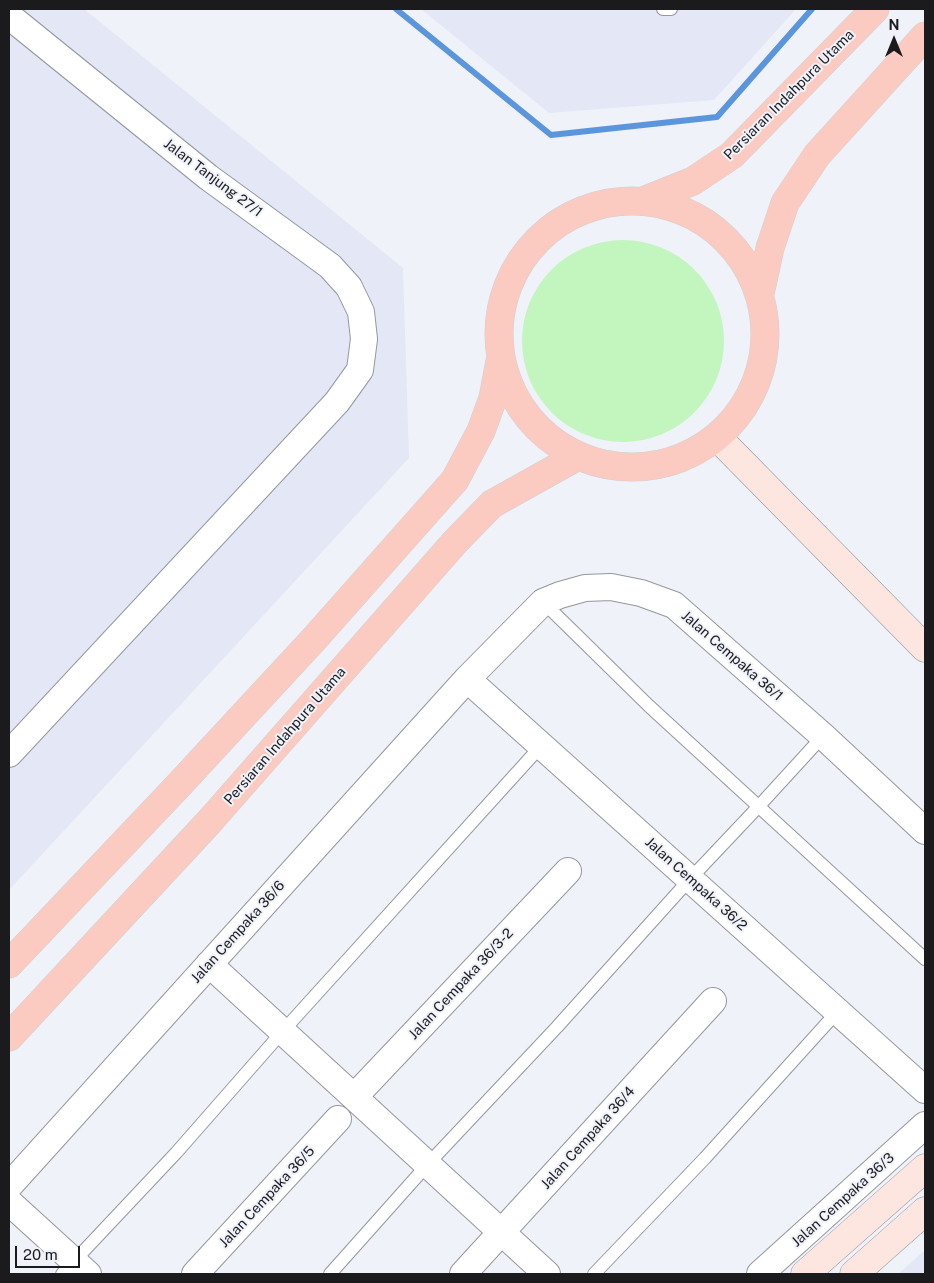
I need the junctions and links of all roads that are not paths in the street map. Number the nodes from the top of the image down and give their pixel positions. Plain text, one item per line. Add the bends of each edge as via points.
1 (663, 9) edge
2 (671, 9) edge
3 (876, 9) edge
4 (9, 16) edge
5 (925, 36) edge
6 (643, 201) junction
7 (760, 294) junction
8 (500, 361) junction
9 (717, 437) junction
10 (578, 456) junction
11 (543, 602) junction
12 (925, 648) edge
13 (467, 679) junction
14 (823, 736) junction
15 (541, 746) junction
16 (9, 754) edge
17 (759, 806) junction
18 (925, 831) edge
19 (568, 871) dead end
20 (690, 879) junction
21 (925, 959) edge
22 (9, 964) edge
23 (209, 964) junction
24 (713, 1001) dead end
25 (838, 1012) junction
26 (282, 1031) junction
27 (9, 1037) edge
28 (925, 1090) edge
29 (354, 1097) junction
30 (338, 1119) dead end
31 (925, 1125) edge
32 (428, 1164) junction
33 (925, 1168) edge
34 (9, 1186) edge
35 (9, 1202) edge
36 (925, 1211) edge
37 (502, 1232) junction
38 (75, 1270) edge
39 (195, 1274) edge
40 (330, 1274) edge
41 (463, 1274) edge
42 (547, 1274) edge
43 (594, 1274) edge
44 (760, 1274) edge
45 (805, 1274) edge
46 (854, 1274) edge

1 - 2 lane
3 - 6 main road, Persiaran Indahpura Utama via 732,155 693,181
4 - 16 street, Jalan Tanjung 27/1 via 208,177 330,266 349,287 361,312 364,338 360,370 337,402
5 - 7 main road via 817,155 784,203
6 - 7 main road via 694,215 735,248
6 - 8 main road via 602,204 563,219 531,245 509,280 498,320
7 - 9 main road via 766,333 760,372 744,408
8 - 10 main road via 516,400 537,427
8 - 22 main road via 482,431 455,480 302,652
9 - 10 main road via 674,460 626,467
9 - 12 street
10 - 27 main road, Persiaran Indahpura Utama via 492,504 209,822
11 - 13 street, Jalan Cempaka 36/1
11 - 14 street, Jalan Cempaka 36/1 via 584,588 611,587 642,593 674,605
11 - 17 lane via 649,706
13 - 15 street, Jalan Cempaka 36/2
13 - 23 street, Jalan Cempaka 36/6
14 - 17 lane
14 - 18 street, Jalan Cempaka 36/1
15 - 20 street, Jalan Cempaka 36/2
15 - 26 lane
17 - 20 lane
17 - 21 lane
19 - 29 street, Jalan Cempaka 36/3-2
20 - 25 street, Jalan Cempaka 36/2
20 - 32 lane
23 - 26 street
23 - 34 street, Jalan Cempaka 36/6
24 - 37 street, Jalan Cempaka 36/4
25 - 28 street, Jalan Cempaka 36/2
25 - 43 lane
26 - 29 street
26 - 38 lane
29 - 32 street
30 - 39 street, Jalan Cempaka 36/5
31 - 44 street, Jalan Cempaka 36/3
32 - 37 street
32 - 40 lane
33 - 45 street
35 - 38 street
36 - 46 street
37 - 41 street, Jalan Cempaka 36/4
37 - 42 street

